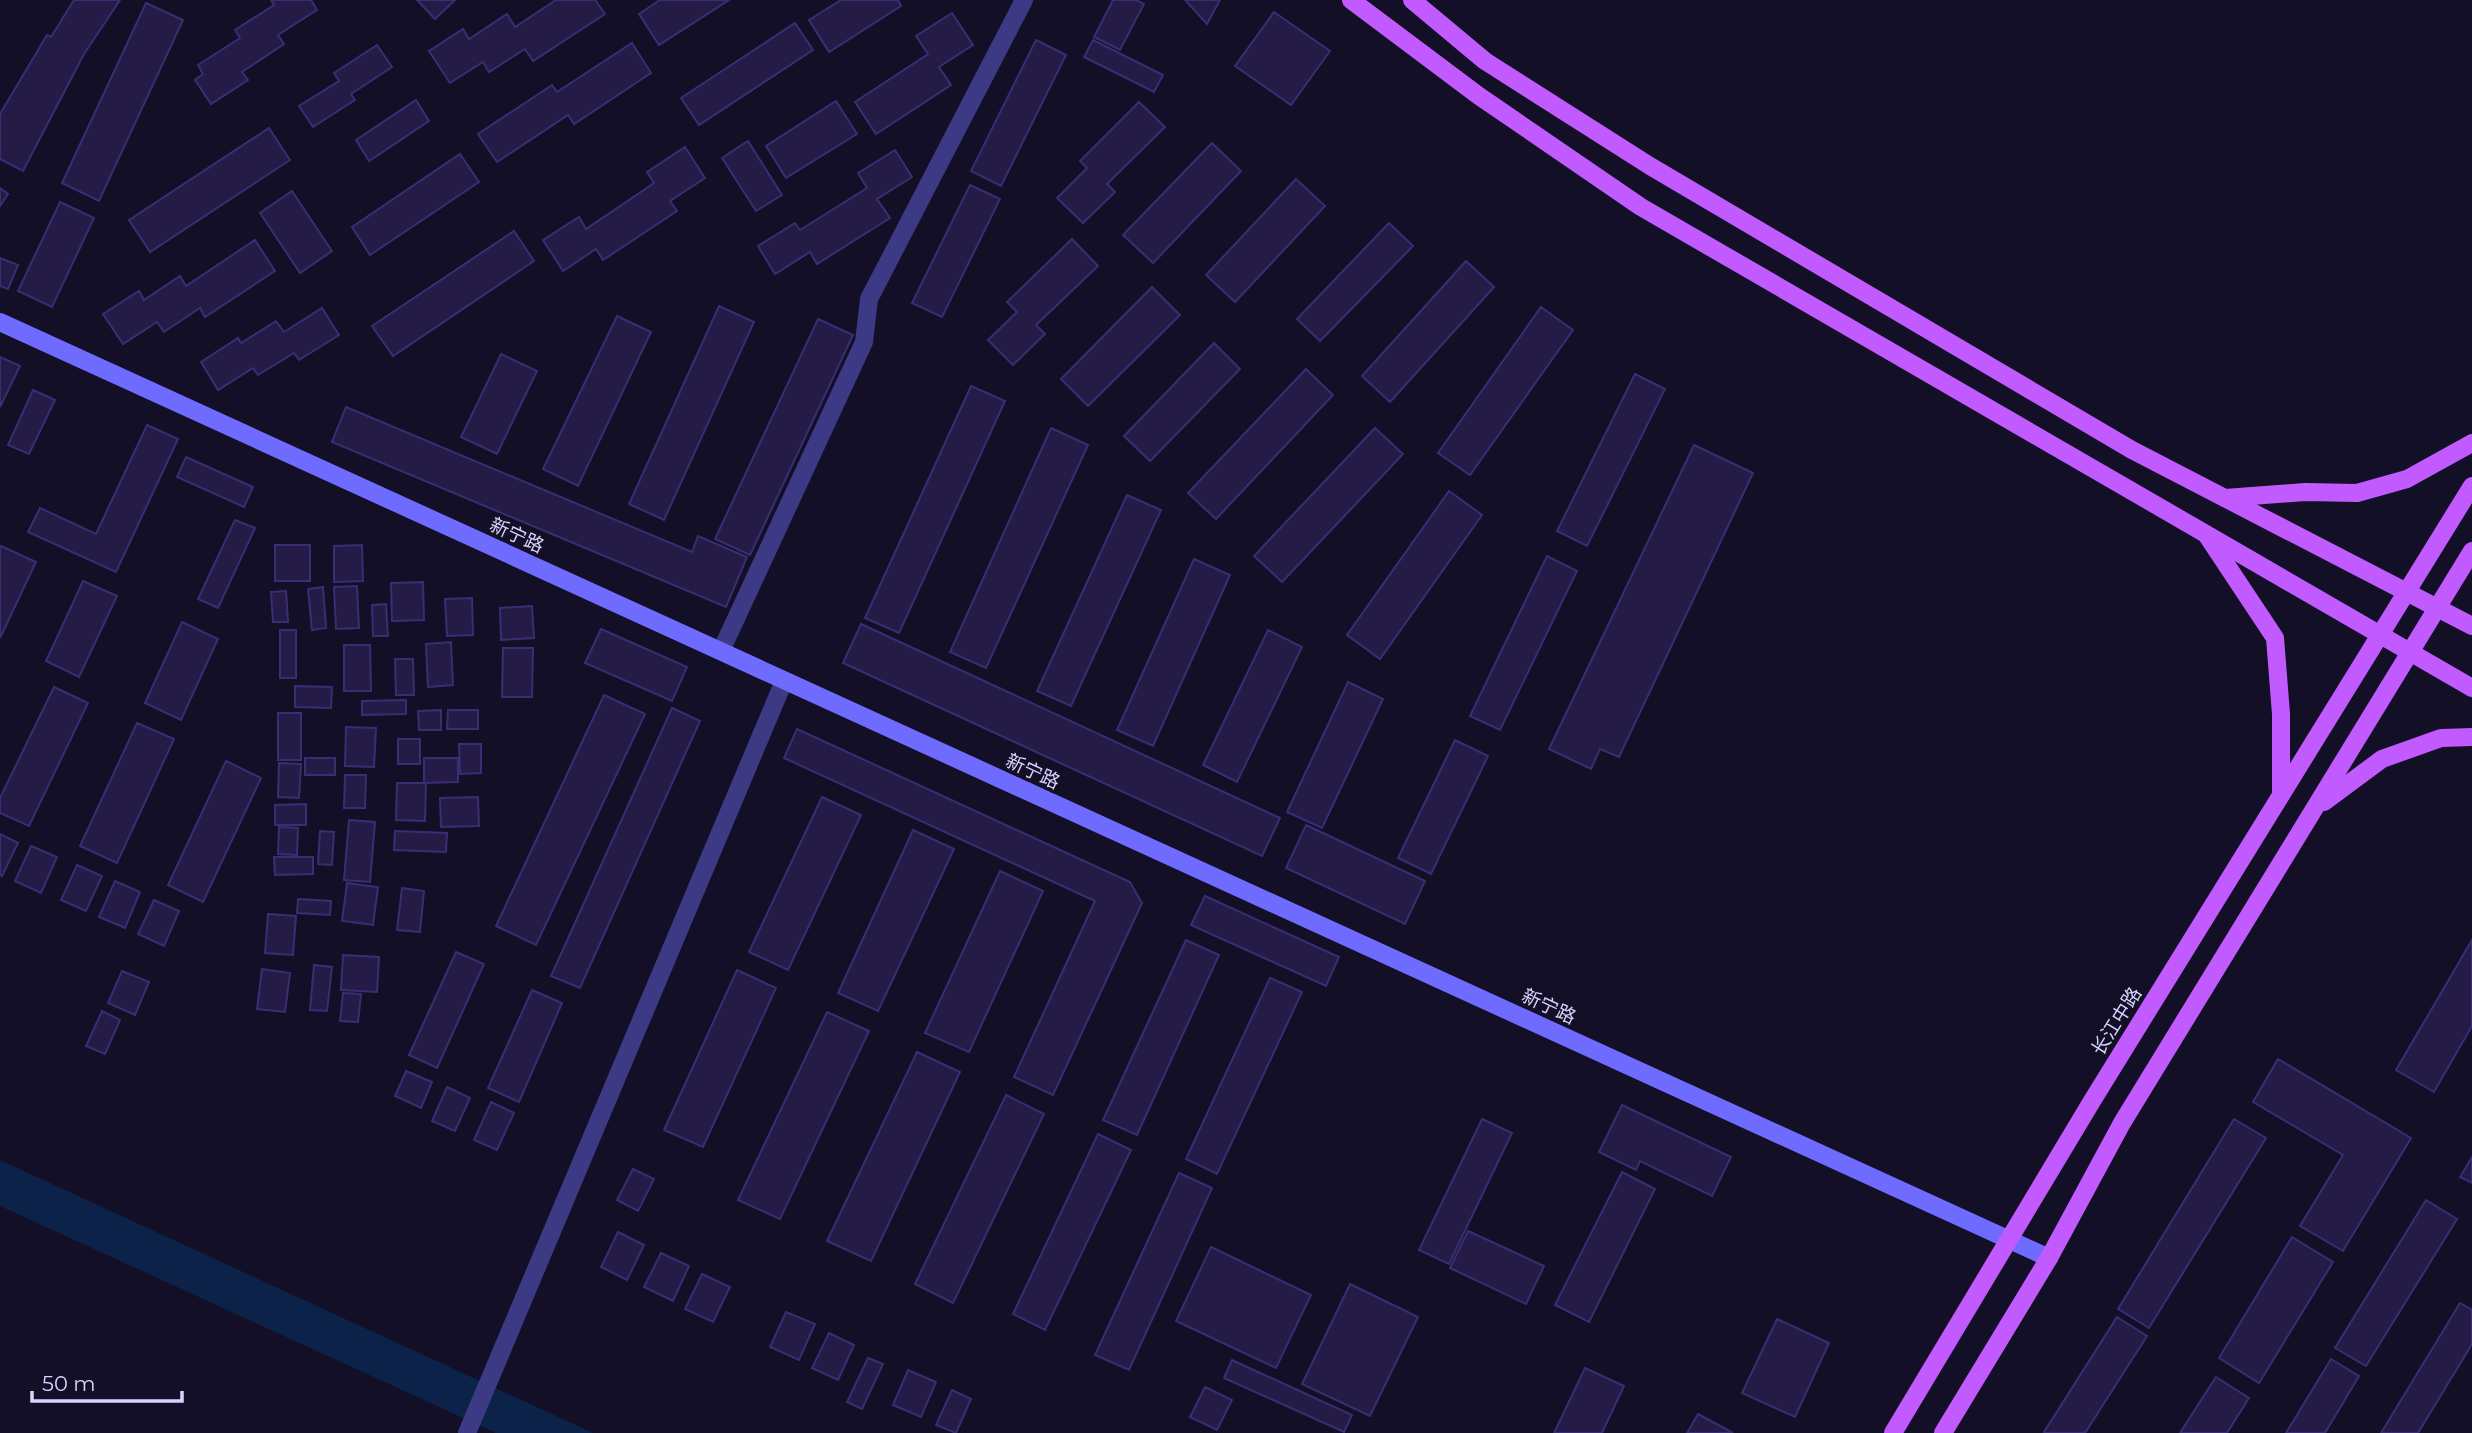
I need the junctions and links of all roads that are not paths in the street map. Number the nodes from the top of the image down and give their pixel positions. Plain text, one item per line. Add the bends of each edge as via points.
1 (1024, 0) edge
2 (1351, 0) edge
3 (1412, 0) edge
4 (0, 322) edge
5 (2472, 443) edge
6 (2472, 485) edge
7 (2225, 498) junction
8 (2206, 534) junction
9 (2472, 551) edge
10 (2406, 592) junction
11 (2438, 608) junction
12 (2472, 626) edge
13 (2380, 635) junction
14 (721, 652) junction
15 (2411, 652) junction
16 (784, 681) junction
17 (2472, 688) edge
18 (2472, 737) edge
19 (2281, 795) junction
20 (2315, 808) junction
21 (2009, 1240) junction
22 (2049, 1258) junction
23 (467, 1433) edge
24 (1893, 1433) edge
25 (1943, 1433) edge

1 - 14 street via 869,299 864,342
2 - 8 main road via 1479,96 1641,207
3 - 7 main road via 1485,61 1650,166 2132,450
4 - 14 street, 新宁路
5 - 7 main road via 2407,479 2357,493
6 - 10 main road, 长江中路
7 - 10 main road
8 - 13 main road
8 - 19 main road via 2274,638 2281,714
9 - 11 main road
10 - 11 main road
10 - 13 main road, 长江中路
11 - 12 main road
11 - 15 main road
13 - 15 main road
13 - 19 main road, 长江中路
14 - 16 street, 新宁路
15 - 17 main road
15 - 20 main road
16 - 21 street, 新宁路
16 - 23 street
18 - 20 main road via 2441,738 2382,759
19 - 21 main road, 长江中路
20 - 22 main road via 2122,1123
21 - 22 street, 新宁路
21 - 24 main road, 长江中路
22 - 25 main road

